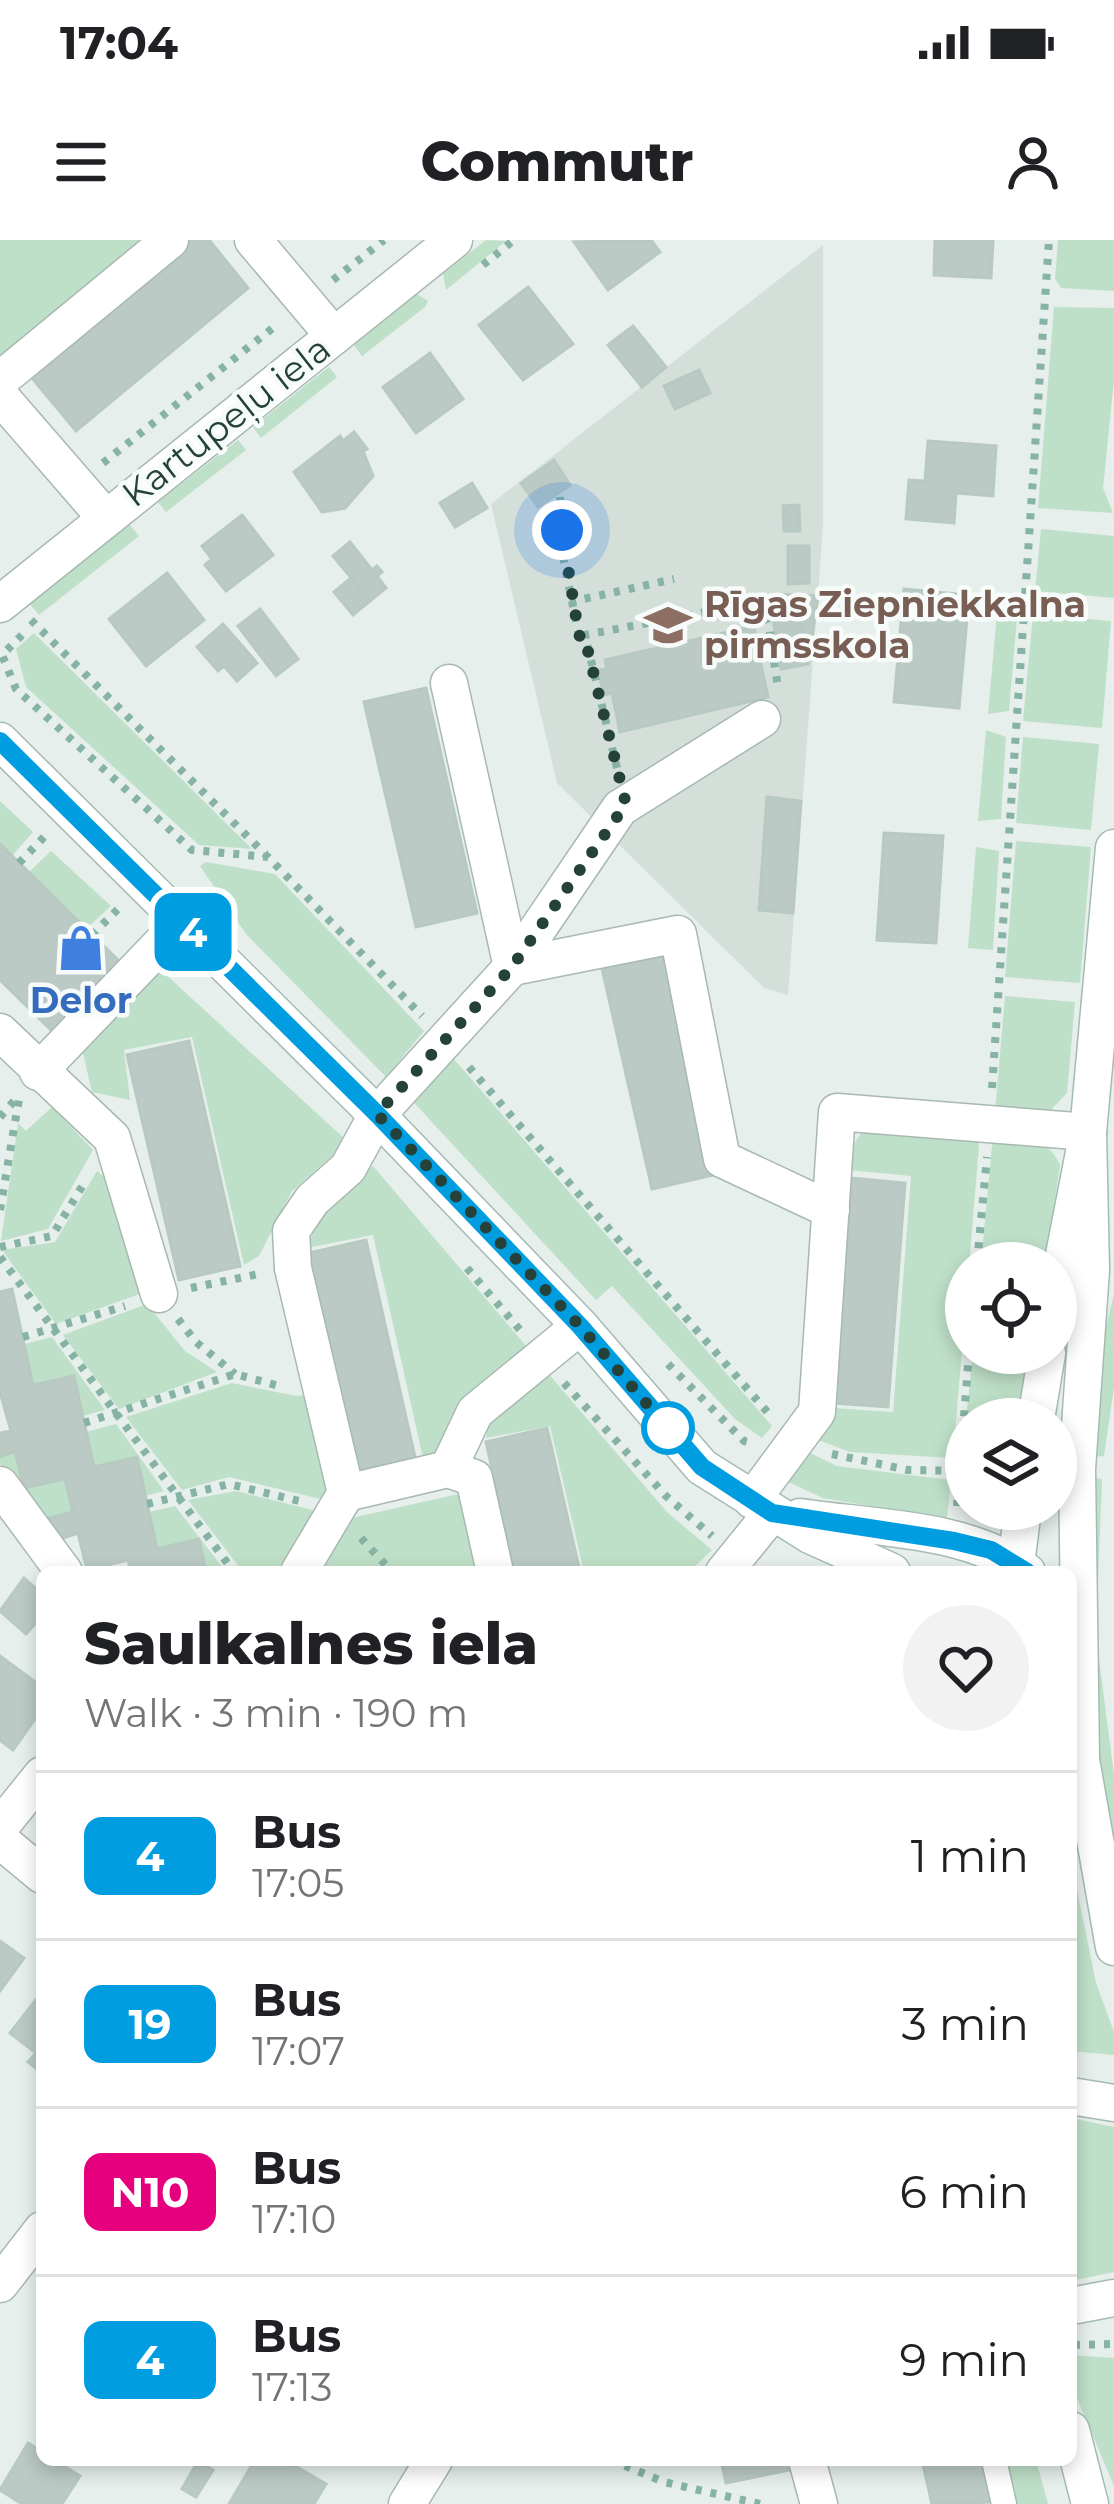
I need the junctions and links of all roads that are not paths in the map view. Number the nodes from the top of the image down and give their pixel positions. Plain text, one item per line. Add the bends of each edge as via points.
1 (170, 240) edge
2 (253, 240) edge
3 (454, 240) edge
4 (334, 336) junction
5 (0, 380) edge
6 (0, 396) edge
7 (104, 516) junction
8 (11, 607) edge
9 (449, 683) dead end
10 (762, 719) road end
11 (0, 741) edge
12 (1114, 848) edge
13 (182, 922) junction
14 (512, 967) junction
15 (1108, 981) edge
16 (0, 1032) edge
17 (29, 1082) junction
18 (377, 1114) junction
19 (1088, 1132) junction
20 (831, 1210) junction
21 (1067, 1242) edge
22 (159, 1294) road end
23 (580, 1326) junction
24 (448, 1469) junction
25 (0, 1485) edge
26 (340, 1501) junction
27 (762, 1507) junction
28 (1022, 1530) edge
29 (60, 1566) edge
30 (302, 1566) edge
31 (494, 1566) edge
32 (728, 1566) edge
33 (880, 1566) edge
34 (1015, 1566) edge
35 (1019, 1566) edge
36 (1077, 1737) edge
37 (1081, 1757) junction
38 (36, 1782) edge
39 (0, 1827) edge
40 (0, 1840) edge
41 (36, 1870) edge
42 (1114, 1947) edge
43 (1077, 2097) edge
44 (1114, 2103) edge
45 (36, 2238) edge
46 (0, 2284) edge
47 (1114, 2299) edge
48 (1077, 2305) edge
49 (1077, 2453) edge
50 (430, 2466) edge
51 (809, 2466) edge
52 (995, 2466) edge
53 (407, 2504) edge
54 (818, 2504) edge
55 (1004, 2504) edge
56 (1090, 2504) edge

1 - 5 street
2 - 4 street
3 - 4 street, Kartupeļu iela
4 - 7 street, Kartupeļu iela
6 - 7 street
7 - 8 street, Kartupeļu iela
9 - 14 street
10 - 14 street via 626,804
11 - 13 street
12 - 15 street
13 - 17 street
13 - 18 street
14 - 18 street
14 - 20 street via 678,934 722,1159
15 - 19 street
16 - 17 street
17 - 22 street via 112,1138
18 - 23 street
18 - 26 street via 348,1168 291,1231
19 - 20 street via 837,1112
19 - 21 street
19 - 37 street via 1091,1270 1077,1468
20 - 27 street via 817,1412
23 - 24 street via 475,1412
23 - 27 street via 702,1467
24 - 26 street
24 - 31 street via 474,1478
25 - 29 street
26 - 30 street
27 - 32 street
27 - 33 street
27 - 34 street via 954,1541
28 - 35 street
36 - 37 street
37 - 42 street
38 - 39 street
40 - 41 street
43 - 44 street
45 - 46 street
47 - 48 street
49 - 56 street
50 - 53 street
51 - 54 street
52 - 55 lane

